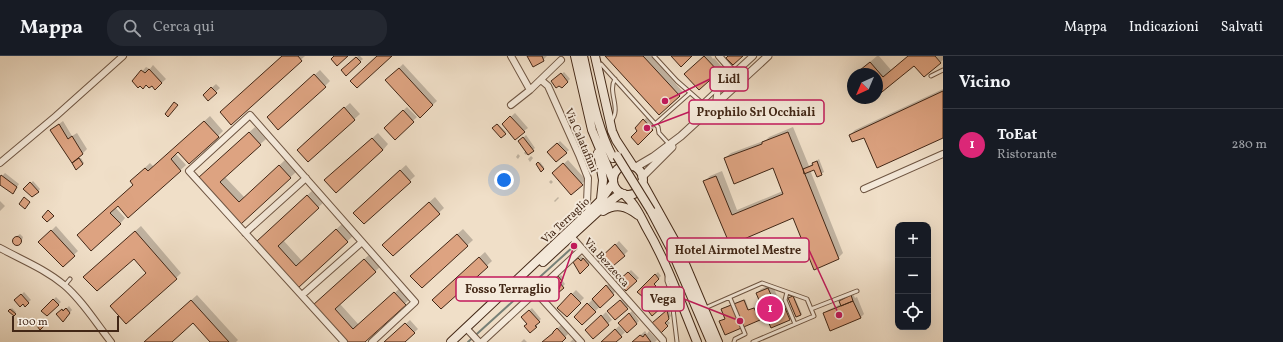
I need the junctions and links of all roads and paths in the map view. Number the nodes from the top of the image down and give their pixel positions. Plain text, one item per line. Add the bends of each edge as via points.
1 (123, 56) edge
2 (511, 56) edge
3 (575, 56) edge
4 (583, 56) edge
5 (588, 56) edge
6 (595, 56) edge
7 (654, 56) edge
8 (719, 56) edge
9 (753, 56) edge
10 (768, 56) edge
11 (561, 60) dead end
12 (601, 64) dead end
13 (943, 70) edge
14 (602, 73) dead end
15 (734, 73) junction
16 (610, 74) junction
17 (931, 76) dead end
18 (615, 79) junction
19 (541, 80) junction
20 (718, 88) junction
21 (530, 90) junction
22 (690, 93) junction
23 (702, 103) junction
24 (716, 103) junction
25 (511, 105) dead end
26 (699, 119) junction
27 (610, 122) junction
28 (656, 124) junction
29 (681, 136) junction
30 (596, 140) junction
31 (669, 144) junction
32 (943, 154) edge
33 (0, 163) edge
34 (634, 166) junction
35 (306, 178) junction
36 (642, 180) junction
37 (613, 182) junction
38 (864, 189) dead end
39 (622, 194) junction
40 (601, 200) junction
41 (589, 212) junction
42 (646, 214) junction
43 (245, 233) junction
44 (572, 234) junction
45 (362, 242) junction
46 (0, 248) edge
47 (582, 249) junction
48 (668, 271) junction
49 (70, 279) dead end
50 (524, 279) junction
51 (65, 285) junction
52 (534, 290) junction
53 (857, 291) dead end
54 (787, 292) junction
55 (687, 294) junction
56 (302, 295) junction
57 (730, 298) junction
58 (704, 309) junction
59 (811, 309) junction
60 (795, 324) junction
61 (469, 330) junction
62 (479, 341) edge
63 (111, 342) edge
64 (344, 342) edge
65 (372, 342) edge
66 (451, 342) edge
67 (581, 342) edge
68 (663, 342) edge
69 (678, 342) edge
70 (697, 342) edge
71 (705, 342) edge
72 (711, 342) edge
73 (718, 342) edge
74 (734, 342) edge
75 (753, 342) edge

1 - 33 street
2 - 21 street
3 - 30 main road via 588,118
4 - 42 main road via 604,141
5 - 42 main road, bridge via 600,114 610,143
6 - 27 main road
7 - 22 lane
8 - 15 street
9 - 15 street
10 - 24 street
11 - 19 street
12 - 16 lane
13 - 17 lane
14 - 16 lane
15 - 20 street
16 - 18 lane
18 - 27 lane via 612,83 615,115
18 - 28 lane
19 - 21 street
19 - 41 street, Via Calatafimi via 548,86 588,178
20 - 23 lane
20 - 24 street
21 - 25 street
22 - 23 lane
22 - 28 lane
23 - 26 lane
24 - 26 street
26 - 29 street
27 - 34 main road via 616,140
28 - 31 lane via 659,133
29 - 31 street
29 - 36 street
30 - 37 main road
30 - 40 main road via 603,180
31 - 34 street via 653,158
32 - 38 street
34 - 36 main road via 640,171
34 - 37 main road via 626,165 619,168
35 - 43 street
35 - 43 street via 250,115 189,171
35 - 45 street
36 - 39 main road via 636,192
36 - 58 main road via 677,245
37 - 39 main road
37 - 40 main road, Via Terraglio
39 - 42 main road
39 - 44 main road, Via Terraglio via 605,205
40 - 41 main road, Via Terraglio
41 - 44 main road, Via Terraglio
42 - 44 main road via 616,206 604,210 583,229
42 - 48 main road
42 - 55 main road
43 - 56 street
44 - 47 street, Via Bezzecca
44 - 50 main road, Via Terraglio via 542,264 529,270
45 - 56 street
45 - 65 street via 415,302
46 - 51 street
47 - 52 street
47 - 68 street, Via Bezzecca
48 - 69 lane via 667,281
48 - 70 main road
49 - 51 lane
50 - 52 street
50 - 61 main road, Via Terraglio
51 - 63 street
52 - 62 street
52 - 67 street
53 - 59 lane
54 - 57 lane via 762,283
54 - 59 lane via 807,299
54 - 60 lane via 785,300
55 - 71 main road
55 - 72 main road
56 - 64 street
57 - 58 lane
57 - 74 lane via 745,334
58 - 73 main road
59 - 60 lane via 814,316
60 - 75 lane
61 - 62 street
61 - 66 main road, Via Terraglio

